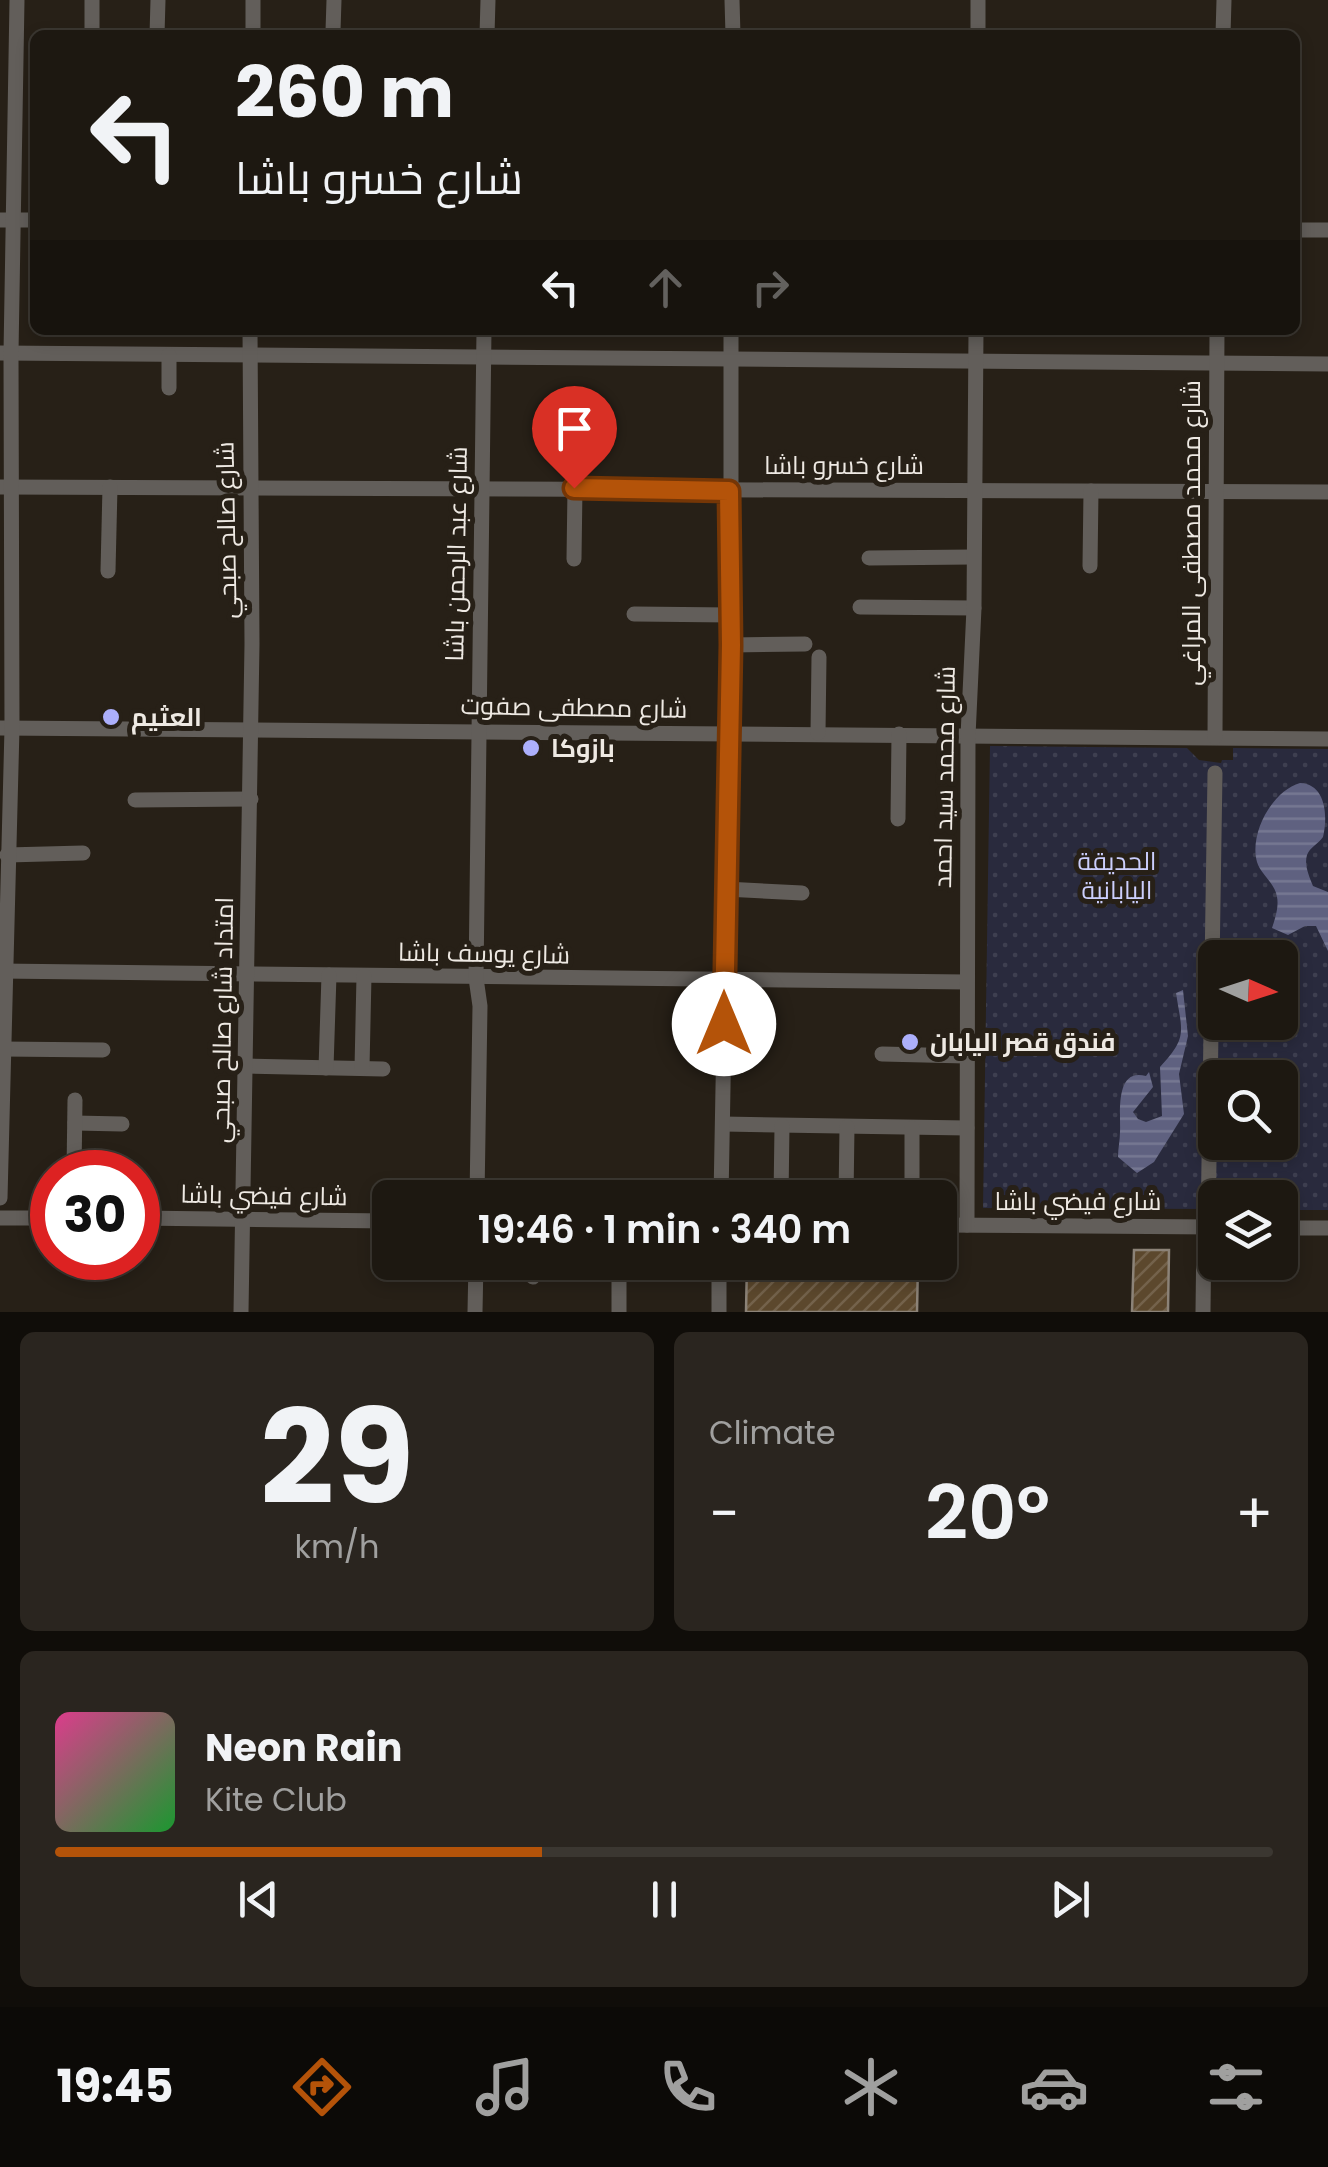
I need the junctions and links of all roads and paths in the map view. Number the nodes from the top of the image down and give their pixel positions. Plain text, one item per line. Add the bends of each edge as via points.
1 (17, 0) edge
2 (92, 0) edge
3 (158, 0) edge
4 (253, 0) edge
5 (334, 0) edge
6 (488, 0) edge
7 (732, 0) edge
8 (978, 0) edge
9 (1224, 0) edge
10 (92, 30) edge
11 (157, 30) edge
12 (253, 30) edge
13 (332, 30) edge
14 (487, 30) edge
15 (732, 30) edge
16 (978, 30) edge
17 (1223, 30) edge
18 (7, 220) edge
19 (1300, 230) edge
20 (1328, 230) edge
21 (250, 335) edge
22 (484, 335) edge
23 (732, 335) edge
24 (976, 335) edge
25 (1216, 335) edge
26 (6, 353) edge
27 (169, 355) junction
28 (250, 356) junction
29 (483, 356) junction
30 (731, 357) junction
31 (975, 360) junction
32 (1216, 364) junction
33 (1328, 364) edge
34 (169, 388) dead end
35 (6, 431) edge
36 (110, 486) junction
37 (6, 487) edge
38 (250, 488) junction
39 (481, 488) junction
40 (574, 488) junction
41 (972, 490) junction
42 (1091, 490) junction
43 (729, 491) junction
44 (1214, 491) junction
45 (1328, 492) edge
46 (973, 557) junction
47 (870, 558) dead end
48 (574, 559) dead end
49 (1090, 566) dead end
50 (108, 571) dead end
51 (860, 607) dead end
52 (974, 608) junction
53 (634, 614) dead end
54 (731, 615) junction
55 (805, 644) dead end
56 (731, 645) junction
57 (820, 657) dead end
58 (6, 728) edge
59 (250, 730) junction
60 (478, 731) junction
61 (818, 733) junction
62 (728, 734) junction
63 (900, 734) junction
64 (968, 736) junction
65 (1216, 737) junction
66 (1328, 739) edge
67 (1215, 764) dead end
68 (251, 799) junction
69 (135, 800) dead end
70 (898, 819) dead end
71 (84, 853) dead end
72 (7, 855) junction
73 (725, 889) junction
74 (802, 893) dead end
75 (2, 970) edge
76 (248, 973) junction
77 (329, 975) junction
78 (364, 976) junction
79 (476, 978) junction
80 (724, 981) junction
81 (967, 982) junction
82 (1, 1029) edge
83 (103, 1050) dead end
84 (882, 1054) dead end
85 (966, 1056) junction
86 (1, 1058) edge
87 (246, 1066) junction
88 (326, 1068) junction
89 (362, 1068) junction
90 (383, 1069) dead end
91 (75, 1100) dead end
92 (75, 1123) junction
93 (122, 1124) dead end
94 (723, 1124) junction
95 (782, 1126) junction
96 (847, 1127) junction
97 (912, 1128) junction
98 (966, 1128) junction
99 (74, 1150) edge
100 (477, 1180) edge
101 (721, 1180) edge
102 (780, 1180) edge
103 (846, 1180) edge
104 (912, 1180) edge
105 (1210, 1180) edge
106 (0, 1198) edge
107 (0, 1218) edge
108 (30, 1218) edge
109 (160, 1218) edge
110 (243, 1219) junction
111 (372, 1221) edge
112 (957, 1226) edge
113 (967, 1226) junction
114 (1198, 1227) edge
115 (1298, 1228) edge
116 (1328, 1228) edge
117 (476, 1280) edge
118 (619, 1280) edge
119 (719, 1280) edge
120 (1205, 1280) edge
121 (241, 1312) edge
122 (475, 1312) edge
123 (619, 1312) edge
124 (718, 1312) edge
125 (1203, 1312) edge

1 - 18 street
2 - 10 street
3 - 11 street
4 - 12 street
5 - 13 street
6 - 14 street
7 - 15 street
8 - 16 street
9 - 17 street
18 - 26 street
19 - 20 street
21 - 28 street, شارع صالح صبحي
22 - 29 street, شارع عبد الرحمن باشا
23 - 30 street
24 - 31 street, شارع محمد سيد احمد
25 - 32 street, شارع محمد مصطفى المراغي
26 - 27 street
26 - 35 street
27 - 28 street
27 - 34 street
28 - 29 street
28 - 38 street, شارع صالح صبحي
29 - 30 street
29 - 39 street, شارع عبد الرحمن باشا
30 - 31 street
30 - 43 street
31 - 32 street
31 - 41 street, شارع محمد سيد احمد
32 - 33 street
32 - 44 street, شارع محمد مصطفى المراغي
35 - 37 street
36 - 37 street, شارع خسرو باشا
36 - 38 street, شارع خسرو باشا
36 - 50 street
37 - 58 street
38 - 39 street, شارع خسرو باشا
38 - 59 street, شارع صالح صبحي
39 - 40 street, شارع خسرو باشا
39 - 60 street, شارع عبد الرحمن باشا
40 - 43 street, شارع خسرو باشا
40 - 48 street
41 - 42 street, شارع خسرو باشا
41 - 43 street, شارع خسرو باشا
41 - 46 street, شارع محمد سيد احمد
42 - 44 street, شارع خسرو باشا
42 - 49 street
43 - 54 street
44 - 45 street, شارع خسرو باشا
44 - 65 street, شارع محمد مصطفى المراغي
46 - 47 street
46 - 52 street, شارع محمد سيد احمد
51 - 52 street
52 - 64 street, شارع محمد سيد احمد
53 - 54 street
54 - 56 street
55 - 56 street
56 - 62 street
57 - 61 street
58 - 59 street, شارع مصطفى صفوت
58 - 72 street
59 - 60 street, شارع مصطفى صفوت
59 - 68 street, امتداد شارع صالح صبحي
60 - 62 street, شارع مصطفى صفوت
60 - 79 street, شارع عبد الرحمن باشا
61 - 62 street, شارع مصطفى صفوت
61 - 63 street, شارع مصطفى صفوت
62 - 73 street
63 - 64 street, شارع مصطفى صفوت
63 - 70 street
64 - 65 street, شارع مصطفى صفوت
64 - 81 street, شارع محمد سيد احمد
65 - 66 street, شارع مصطفى صفوت
67 - 105 street
68 - 69 street
68 - 76 street, امتداد شارع صالح صبحي
71 - 72 street
72 - 75 street
73 - 74 street
73 - 80 street
75 - 76 street, شارع يوسف باشا
75 - 82 street
76 - 77 street, شارع يوسف باشا
76 - 87 street, امتداد شارع صالح صبحي
77 - 78 street, شارع يوسف باشا
77 - 88 street
78 - 79 street, شارع يوسف باشا
78 - 89 street
79 - 80 street, شارع يوسف باشا
79 - 100 street, شارع عبد الرحمن باشا
80 - 81 street, شارع يوسف باشا
80 - 94 street
81 - 85 street, شارع محمد سيد احمد
82 - 86 street
83 - 86 street
84 - 85 street
85 - 98 street, شارع محمد سيد احمد
86 - 106 street
87 - 88 street
87 - 110 street, امتداد شارع صالح صبحي
88 - 89 street
89 - 90 street
91 - 92 street
92 - 93 street
92 - 99 street
94 - 95 street
94 - 101 street
95 - 96 street
95 - 102 street
96 - 97 street
96 - 103 street
97 - 98 street
97 - 104 street
98 - 113 street, شارع محمد سيد احمد
107 - 108 street
109 - 110 street, شارع فيضي باشا
110 - 111 street, شارع فيضي باشا
110 - 121 street, امتداد شارع صالح صبحي
112 - 113 street, شارع فيضي باشا
113 - 114 street, شارع فيضي باشا
115 - 116 street
117 - 122 street
118 - 123 street
119 - 124 street
120 - 125 street

